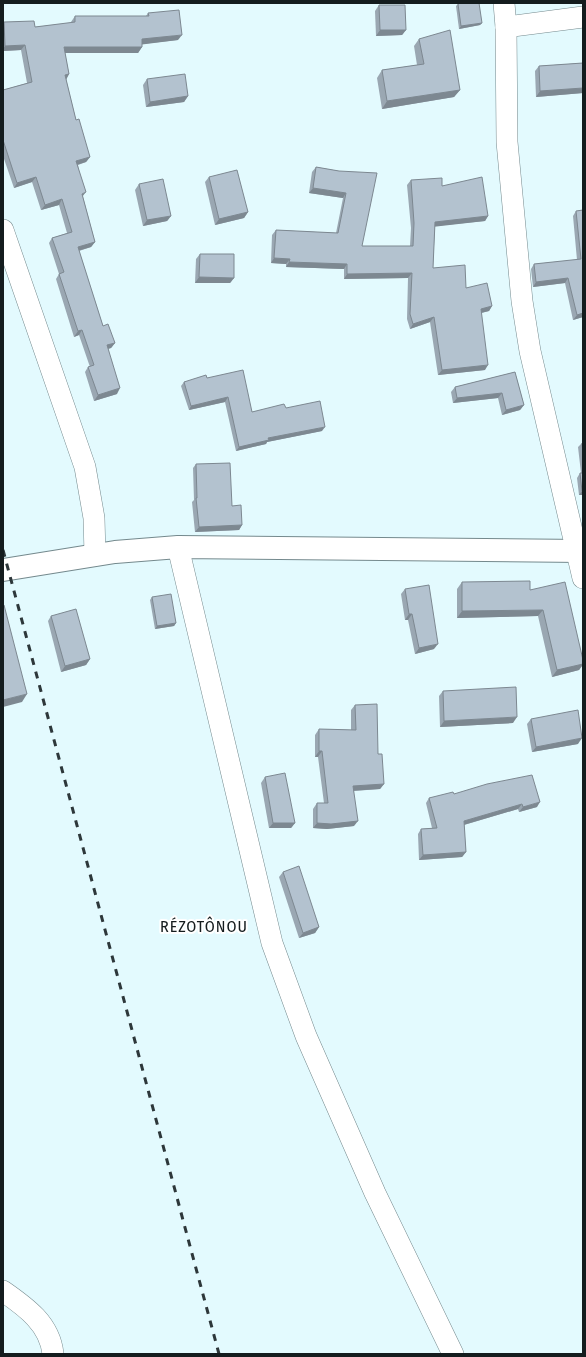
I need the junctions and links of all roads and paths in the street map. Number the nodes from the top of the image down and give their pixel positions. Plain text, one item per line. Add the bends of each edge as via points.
1 (504, 3) edge
2 (583, 17) edge
3 (506, 27) junction
4 (3, 230) edge
5 (178, 547) junction
6 (579, 551) edge
7 (95, 555) junction
8 (3, 570) edge
9 (583, 578) edge
10 (3, 1291) edge
11 (53, 1354) edge
12 (453, 1354) edge

1 - 3 street
2 - 3 street
3 - 6 street via 508,142 522,301 530,351
4 - 7 street via 85,467 94,518
5 - 6 main road
5 - 7 main road
5 - 12 street via 272,943 316,1058 375,1193
6 - 9 street
7 - 8 main road
10 - 11 street via 30,1310 51,1340

